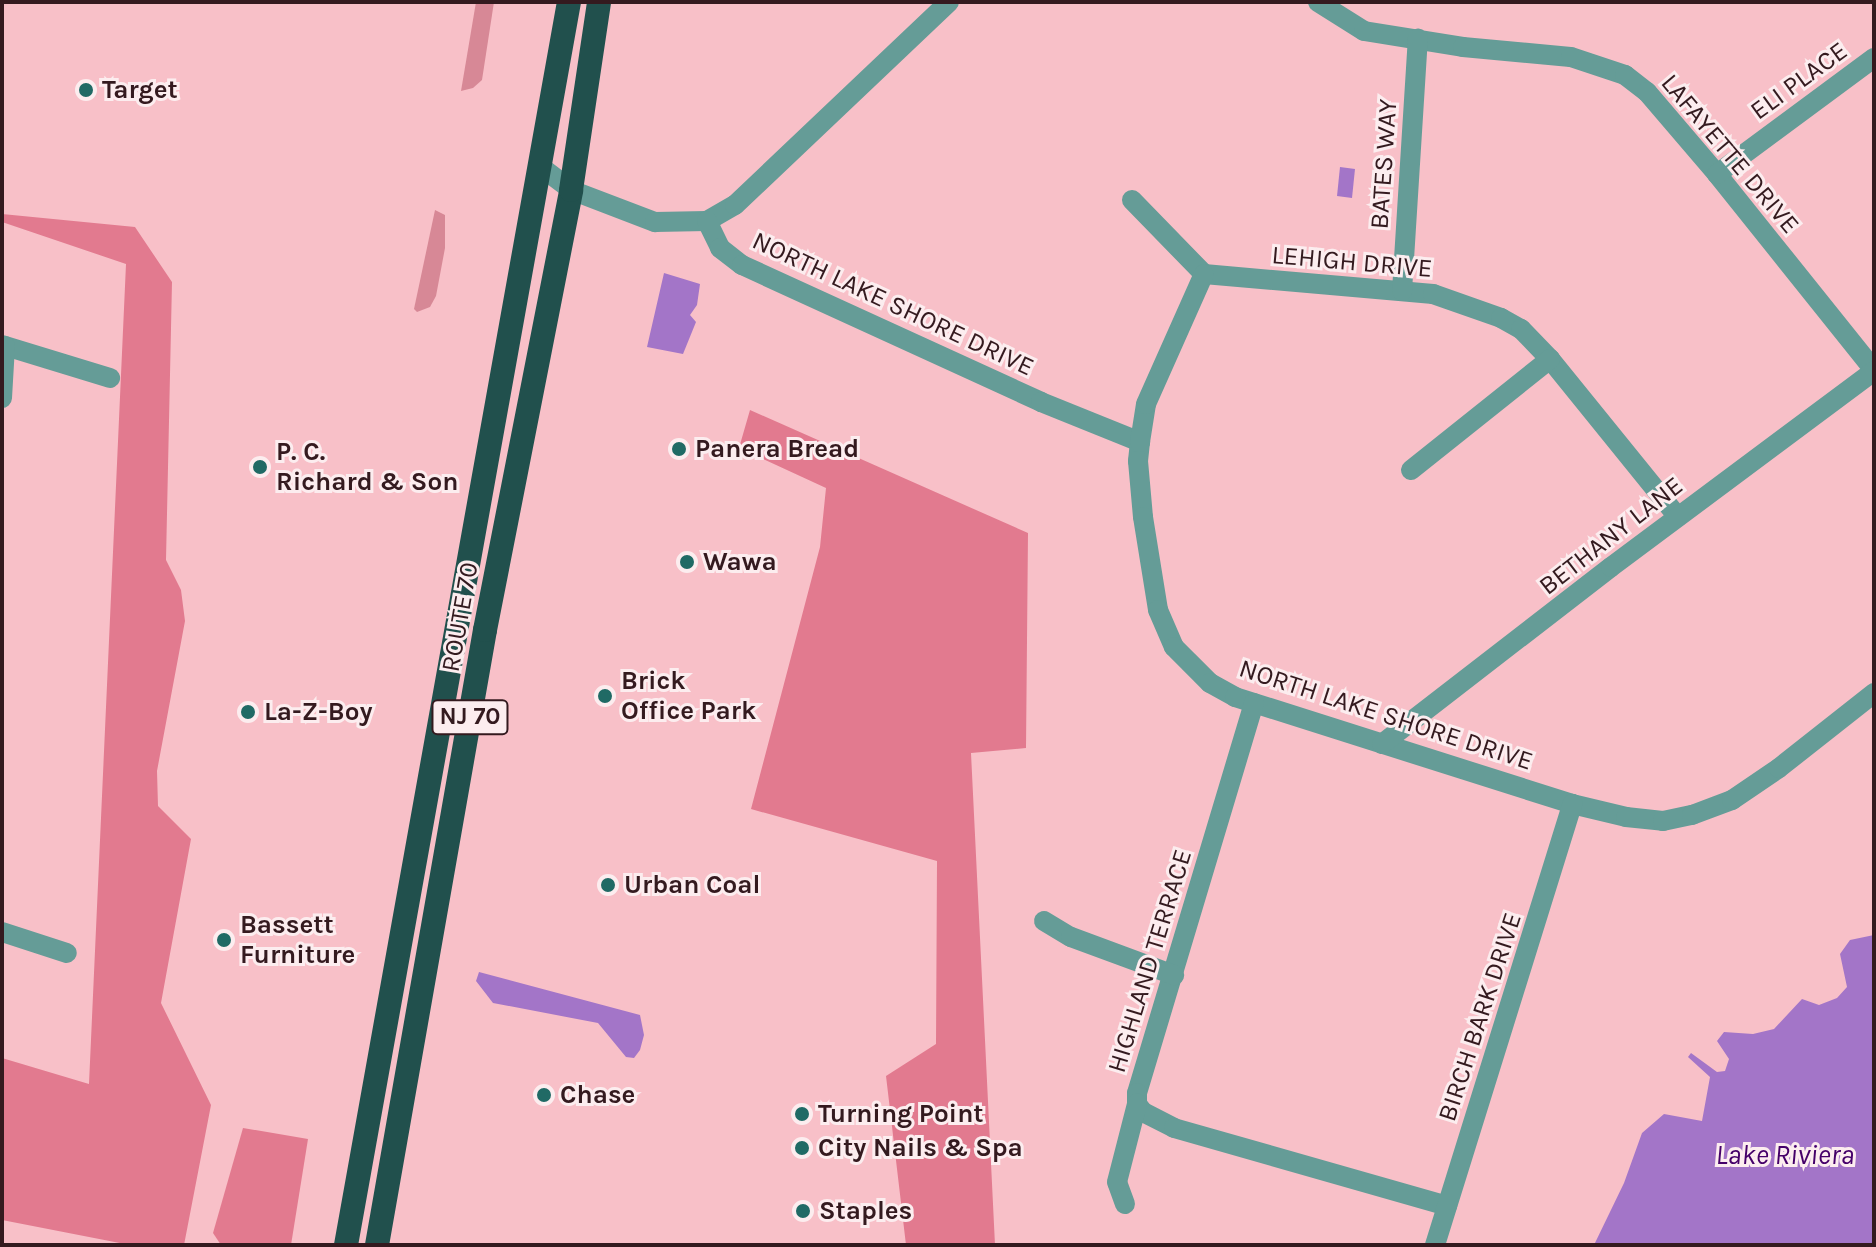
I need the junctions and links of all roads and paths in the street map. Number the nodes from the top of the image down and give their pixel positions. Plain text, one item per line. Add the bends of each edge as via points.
1 (569, 2) edge
2 (599, 2) edge
3 (949, 2) edge
4 (1318, 2) edge
5 (1418, 39) junction
6 (1874, 58) edge
7 (541, 167) junction
8 (1717, 174) junction
9 (571, 190) junction
10 (1132, 200) dead end
11 (707, 221) junction
12 (1204, 274) junction
13 (1402, 291) junction
14 (4, 345) edge
15 (1550, 359) junction
16 (1874, 370) edge
17 (110, 378) dead end
18 (2, 398) edge
19 (1140, 442) junction
20 (1411, 470) dead end
21 (1678, 517) junction
22 (1874, 693) edge
23 (1254, 703) junction
24 (1382, 744) junction
25 (1572, 804) junction
26 (1044, 921) dead end
27 (2, 932) edge
28 (67, 953) dead end
29 (1174, 975) junction
30 (1137, 1104) junction
31 (1125, 1204) dead end
32 (1447, 1206) junction
33 (346, 1245) edge
34 (377, 1245) edge
35 (1435, 1245) edge

1 - 7 highway, NJ 70
2 - 9 highway, NJ 70
3 - 11 street via 735,205
4 - 5 street, LAFAYETTE DRIVE via 1364,31
5 - 8 street, LAFAYETTE DRIVE via 1571,57 1625,75 1647,92
5 - 13 street, BATES WAY
6 - 8 street, ELI PLACE
7 - 9 street
7 - 33 highway, ROUTE 70 / NJ 70
8 - 16 street, LAFAYETTE DRIVE
9 - 11 street via 655,222
9 - 34 highway, ROUTE 70 / NJ 70 via 485,630
10 - 12 street
11 - 19 street, NORTH LAKE SHORE DRIVE via 720,248 742,265
12 - 13 street, LEHIGH DRIVE
12 - 19 street via 1146,404
13 - 15 street, LEHIGH DRIVE via 1433,294 1501,318 1521,329
14 - 17 street
14 - 18 street
15 - 20 street
15 - 21 street, LEHIGH DRIVE
16 - 21 street, BETHANY LANE
19 - 23 street, NORTH LAKE SHORE DRIVE via 1143,517 1158,610 1174,647 1210,683
21 - 24 street, BETHANY LANE
22 - 25 street, NORTH LAKE SHORE DRIVE via 1732,800 1692,815 1663,821
23 - 24 street, NORTH LAKE SHORE DRIVE
23 - 29 street, HIGHLAND TERRACE
24 - 25 street, NORTH LAKE SHORE DRIVE
25 - 32 street, BIRCH BARK DRIVE
26 - 29 street via 1071,937
27 - 28 street
29 - 30 street, HIGHLAND TERRACE
30 - 31 street via 1117,1182
30 - 32 street, HIGHLAND TERRACE via 1174,1128
32 - 35 street, BIRCH BARK DRIVE

